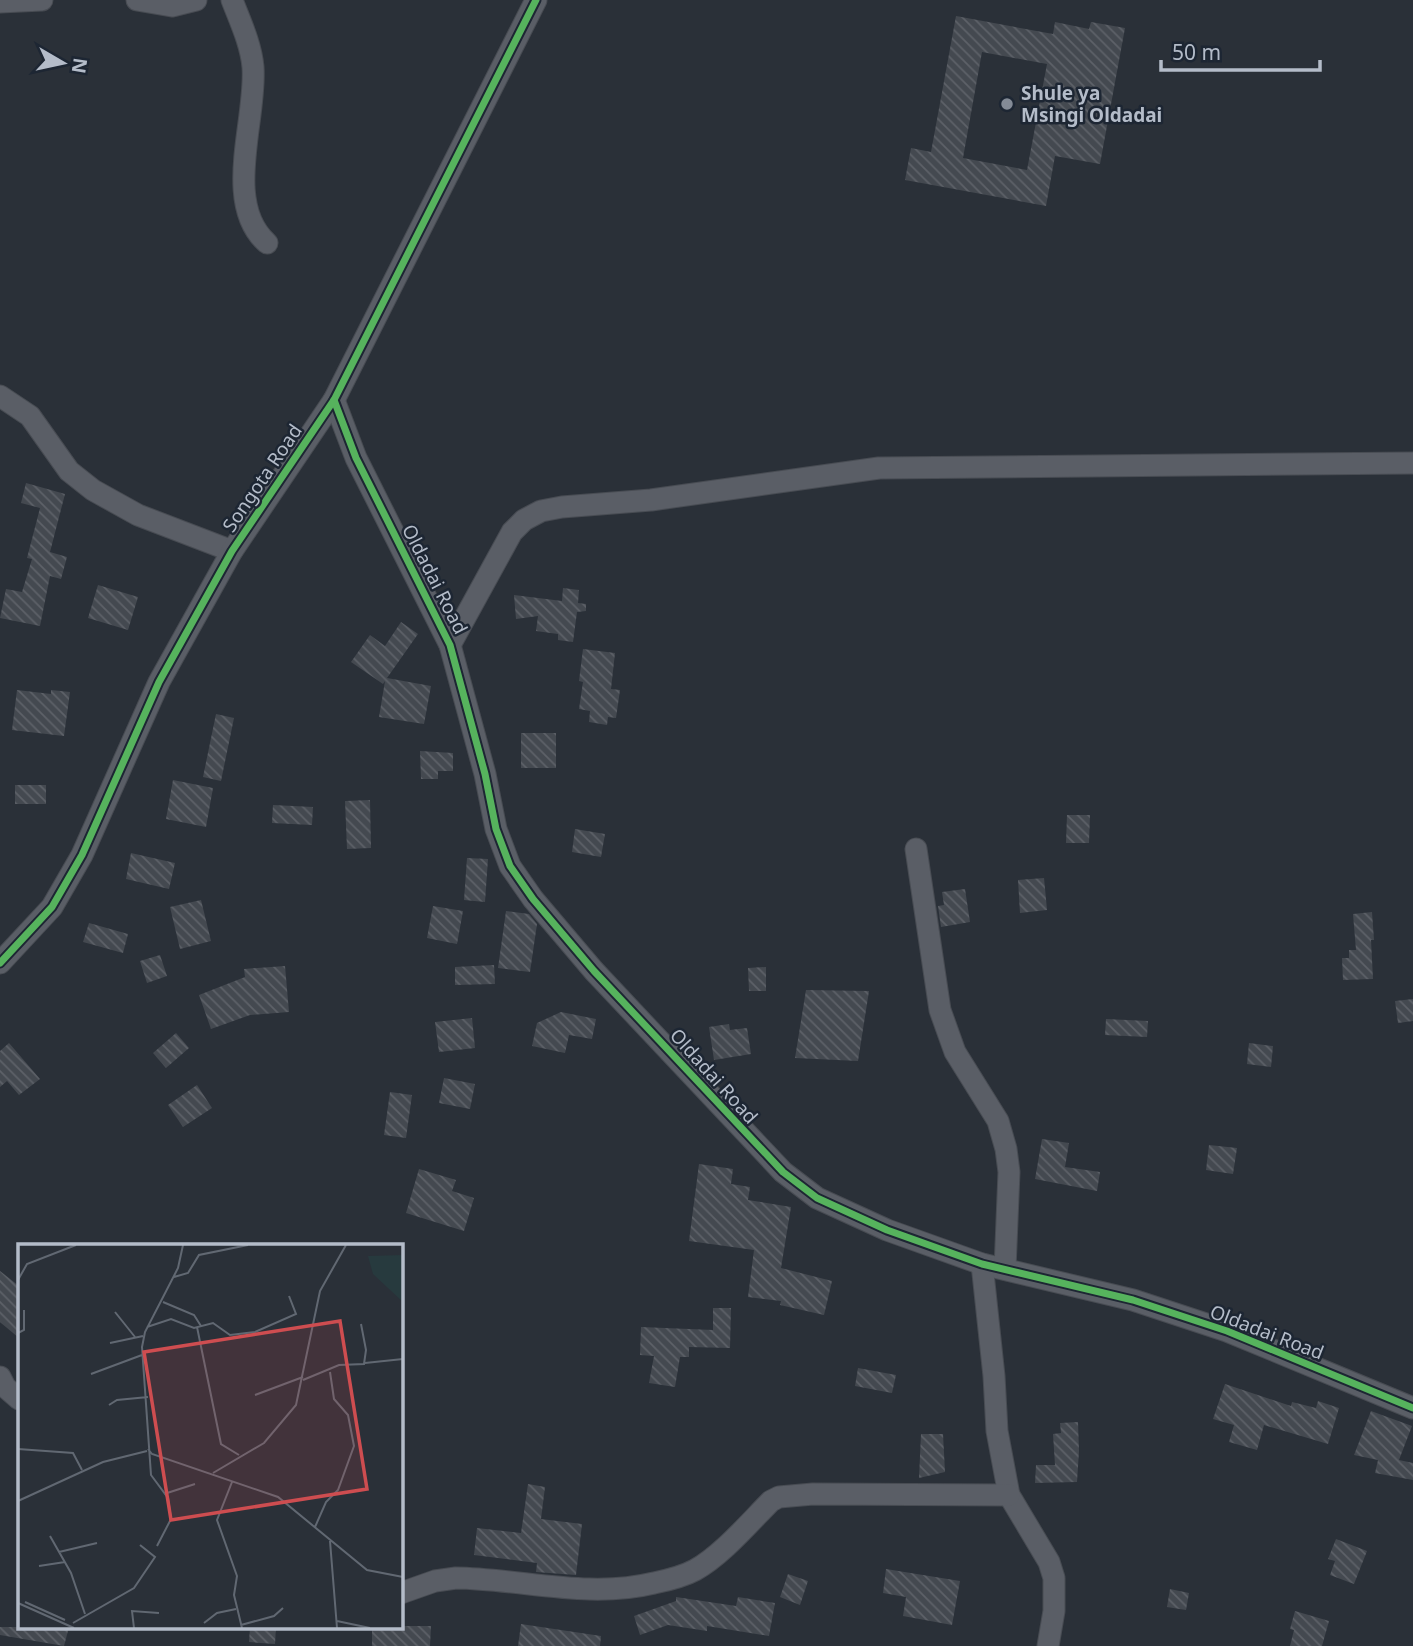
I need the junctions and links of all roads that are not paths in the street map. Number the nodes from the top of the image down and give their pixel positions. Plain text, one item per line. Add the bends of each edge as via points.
1 (42, 0) edge
2 (137, 0) edge
3 (196, 0) edge
4 (232, 0) edge
5 (536, 0) edge
6 (0, 2) edge
7 (267, 243) dead end
8 (0, 396) edge
9 (334, 400) junction
10 (1413, 463) edge
11 (232, 551) junction
12 (450, 645) junction
13 (916, 849) dead end
14 (0, 963) edge
15 (982, 1264) junction
16 (1005, 1269) junction
17 (0, 1377) edge
18 (18, 1398) edge
19 (1413, 1408) edge
20 (1009, 1495) junction
21 (402, 1593) edge
22 (1048, 1646) edge

1 - 6 street
2 - 3 street via 172,6
4 - 7 street via 253,66 244,172 246,203 252,227
5 - 9 street, Songota Road
8 - 11 street via 30,416 69,471 93,490 138,515
9 - 11 street, Songota Road
9 - 12 street, Oldadai Road via 356,458
10 - 12 street via 879,468 652,500 562,507 541,511 512,532
11 - 14 street, Songota Road via 159,682 82,855 52,907
12 - 15 street, Oldadai Road via 496,829 510,866 594,971 748,1137 817,1198 887,1230
13 - 16 street via 940,1010 955,1052 998,1121 1006,1149
15 - 16 street, Oldadai Road
15 - 20 street via 997,1431
16 - 19 street, Oldadai Road via 1133,1300 1216,1327
17 - 18 street
20 - 21 street via 779,1497 698,1569 680,1577 601,1590 456,1578
20 - 22 street via 1054,1578

